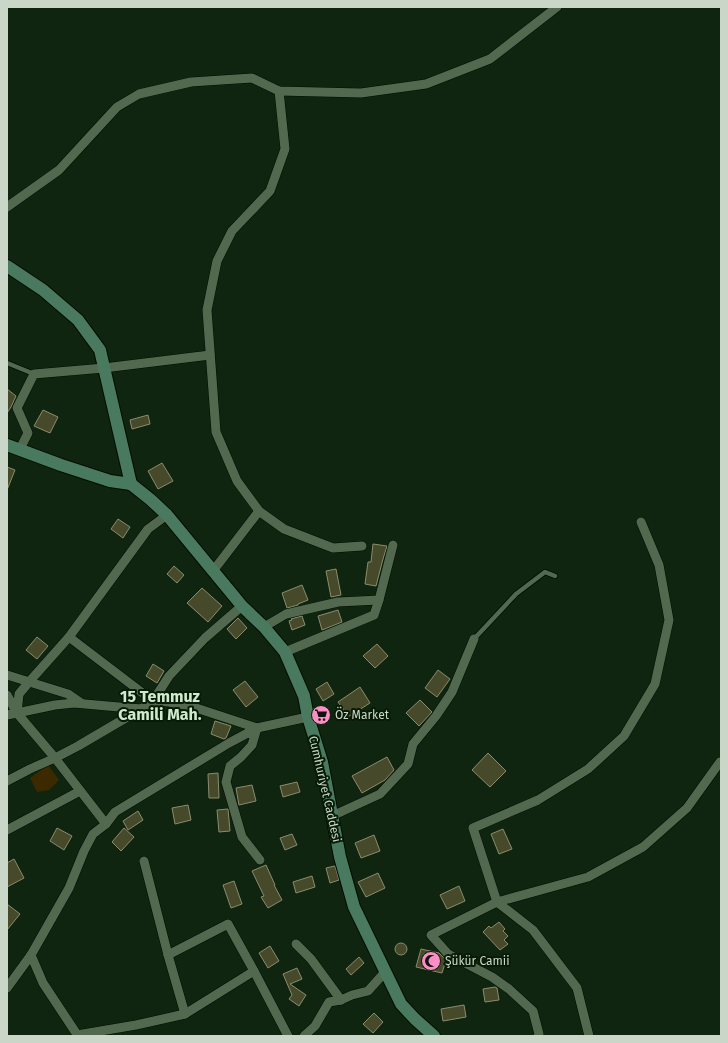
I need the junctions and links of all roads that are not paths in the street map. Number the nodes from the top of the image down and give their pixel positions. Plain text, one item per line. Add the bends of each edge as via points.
1 (557, 7) edge
2 (279, 91) junction
3 (7, 207) edge
4 (7, 266) edge
5 (210, 355) junction
6 (7, 363) edge
7 (104, 368) junction
8 (34, 374) junction
9 (7, 445) edge
10 (20, 449) junction
11 (131, 484) junction
12 (258, 511) junction
13 (166, 515) junction
14 (641, 522) dead end
15 (393, 545) dead end
16 (362, 546) dead end
17 (213, 571) junction
18 (555, 576) dead end
19 (378, 600) junction
20 (242, 606) junction
21 (264, 627) junction
22 (69, 637) junction
23 (474, 639) joint
24 (285, 652) junction
25 (7, 675) edge
26 (29, 682) junction
27 (7, 695) edge
28 (153, 701) junction
29 (83, 703) junction
30 (141, 709) junction
31 (17, 713) junction
32 (7, 715) edge
33 (308, 717) junction
34 (257, 728) junction
35 (55, 758) junction
36 (721, 763) edge
37 (7, 782) edge
38 (80, 791) junction
39 (332, 816) junction
40 (106, 824) junction
41 (7, 830) edge
42 (260, 860) dead end
43 (144, 861) dead end
44 (497, 902) junction
45 (296, 944) dead end
46 (31, 955) junction
47 (168, 955) junction
48 (254, 971) junction
49 (385, 972) junction
50 (7, 988) edge
51 (341, 1000) junction
52 (185, 1014) junction
53 (78, 1035) edge
54 (288, 1036) edge
55 (304, 1036) edge
56 (434, 1036) edge
57 (538, 1036) edge
58 (589, 1036) edge

1 - 2 street via 490,59 426,84 362,93
2 - 3 street via 252,78 191,82 139,94 117,107 60,170
2 - 5 street via 285,149 270,191 232,230 217,261 206,310
4 - 7 street via 43,290 78,320 100,350
5 - 7 street
5 - 12 street via 216,432 237,481
6 - 8 lane
7 - 8 street
7 - 11 street
8 - 10 street via 17,408 28,433
9 - 10 street
10 - 11 street via 61,466 110,481
11 - 13 street, Cumhuriyet Caddesi
12 - 16 street via 284,529 333,548
12 - 17 street
13 - 17 street, Cumhuriyet Caddesi
13 - 22 street via 148,529
14 - 44 street via 659,565 669,620 655,684 624,736 588,769 538,800 473,828
15 - 19 street
17 - 20 street, Cumhuriyet Caddesi
18 - 23 lane via 546,572 516,594
19 - 21 street via 338,602 286,614
19 - 24 street via 374,614
20 - 21 street, Cumhuriyet Caddesi
20 - 28 street via 205,638 169,676
21 - 24 street, Cumhuriyet Caddesi
22 - 26 street
22 - 28 street
23 - 39 street via 452,692 413,744 408,764 380,794
24 - 33 street, Cumhuriyet Caddesi via 304,696
25 - 26 street
26 - 29 street via 68,694
26 - 31 street via 19,694
27 - 31 street
28 - 30 street
28 - 34 street via 193,707
29 - 30 street
29 - 31 street via 74,702
30 - 35 street
31 - 32 street
31 - 35 street
33 - 34 street
33 - 39 street, Cumhuriyet Caddesi via 322,762
34 - 40 street via 115,812
34 - 42 street via 252,744 230,766 226,782 242,837
35 - 37 street via 30,768
35 - 38 street
36 - 44 street via 687,808 643,847 588,877
38 - 40 street
38 - 41 street
39 - 49 street, Cumhuriyet Caddesi via 354,907
40 - 46 street via 93,834 69,888
43 - 47 street
44 - 57 street via 431,935 448,954 492,977 533,1011
44 - 58 street via 533,930 577,988
45 - 51 street via 311,959
46 - 50 street
46 - 53 street via 43,982
47 - 48 street via 228,924
47 - 52 street
48 - 52 street
48 - 54 street
49 - 51 street via 368,991
49 - 56 street, Cumhuriyet Caddesi via 401,1004
51 - 55 street via 329,1002 315,1026
52 - 53 street

